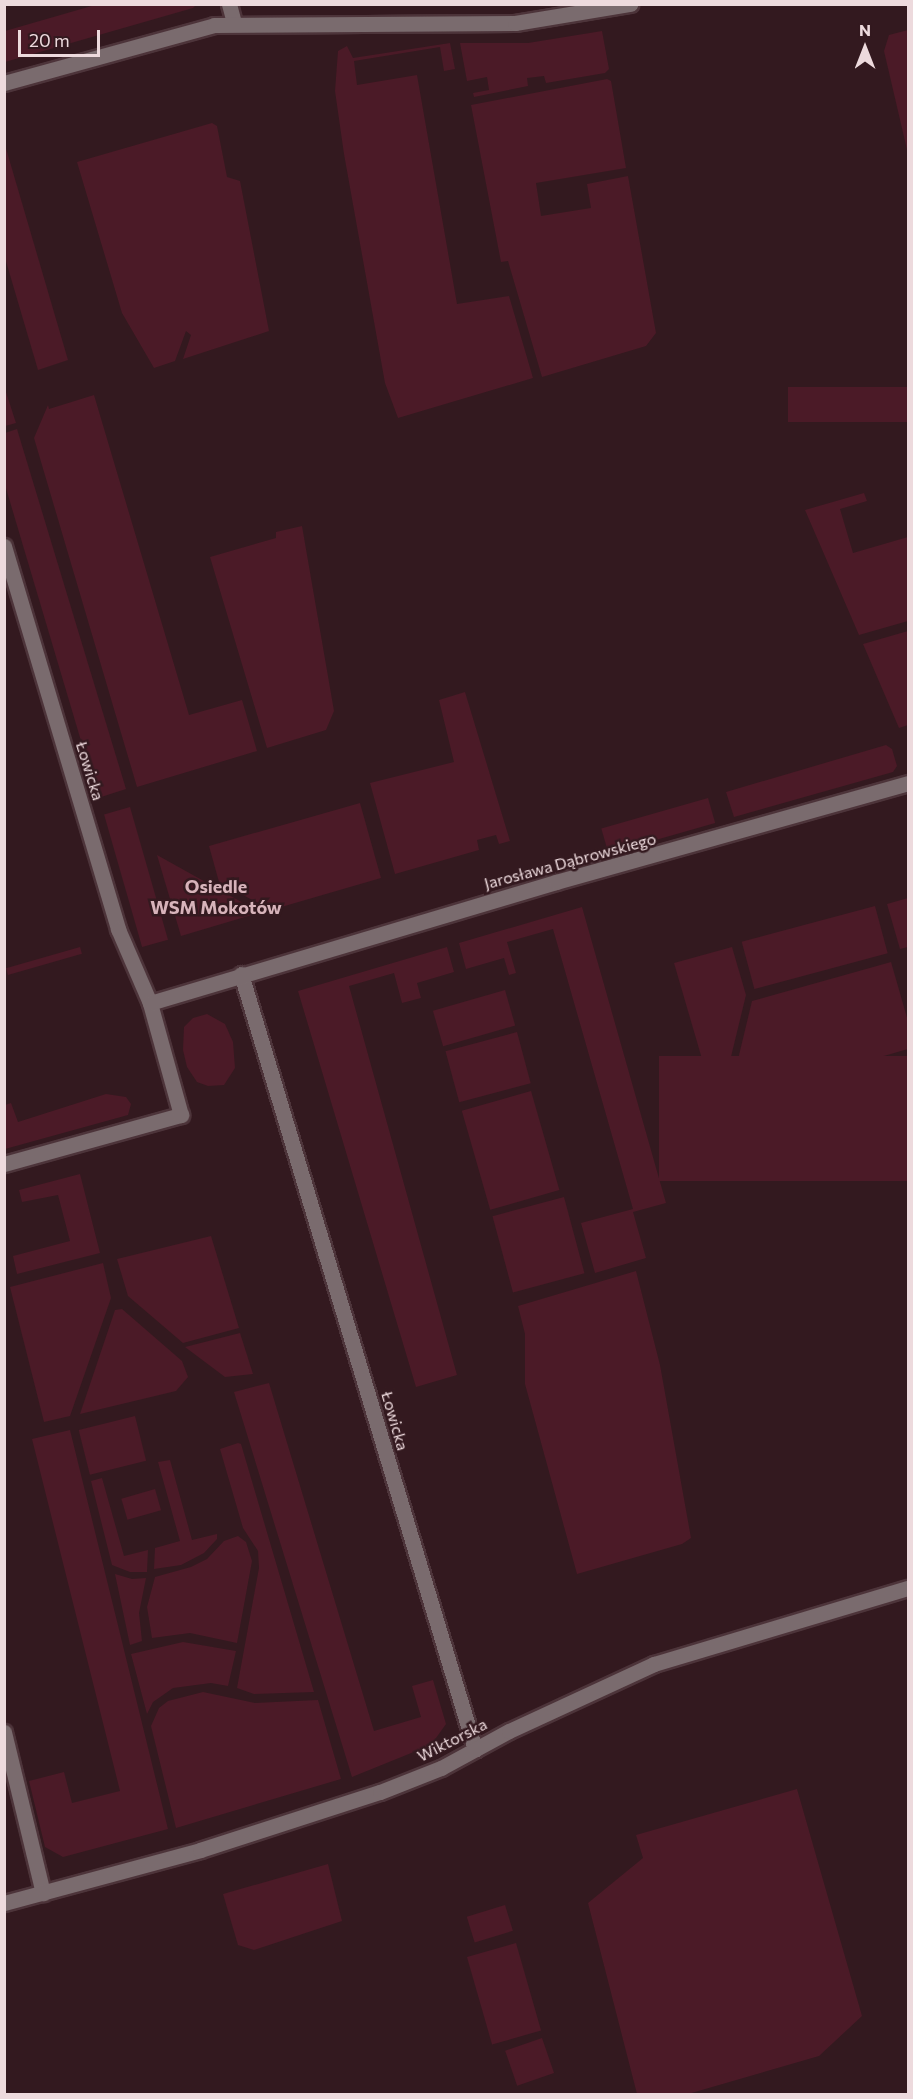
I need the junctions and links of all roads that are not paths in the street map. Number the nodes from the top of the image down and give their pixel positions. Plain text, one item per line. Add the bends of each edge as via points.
1 (229, 4) edge
2 (630, 4) edge
3 (234, 23) junction
4 (4, 83) edge
5 (4, 546) edge
6 (909, 783) edge
7 (241, 974) junction
8 (150, 1003) junction
9 (4, 1164) edge
10 (909, 1588) edge
11 (4, 1732) edge
12 (475, 1749) junction
13 (43, 1893) junction
14 (4, 1903) edge

1 - 3 street
2 - 3 street via 515,23
3 - 4 street via 214,25
5 - 8 street, Łowicka via 118,929
6 - 7 street, Jarosława Dąbrowskiego
7 - 8 street, Jarosława Dąbrowskiego
7 - 12 street, Łowicka
8 - 9 street, Łowicka via 181,1115
10 - 12 street, Wiktorska via 654,1664
11 - 13 street
12 - 13 street, Wiktorska via 441,1768 321,1812
13 - 14 street, Wiktorska

